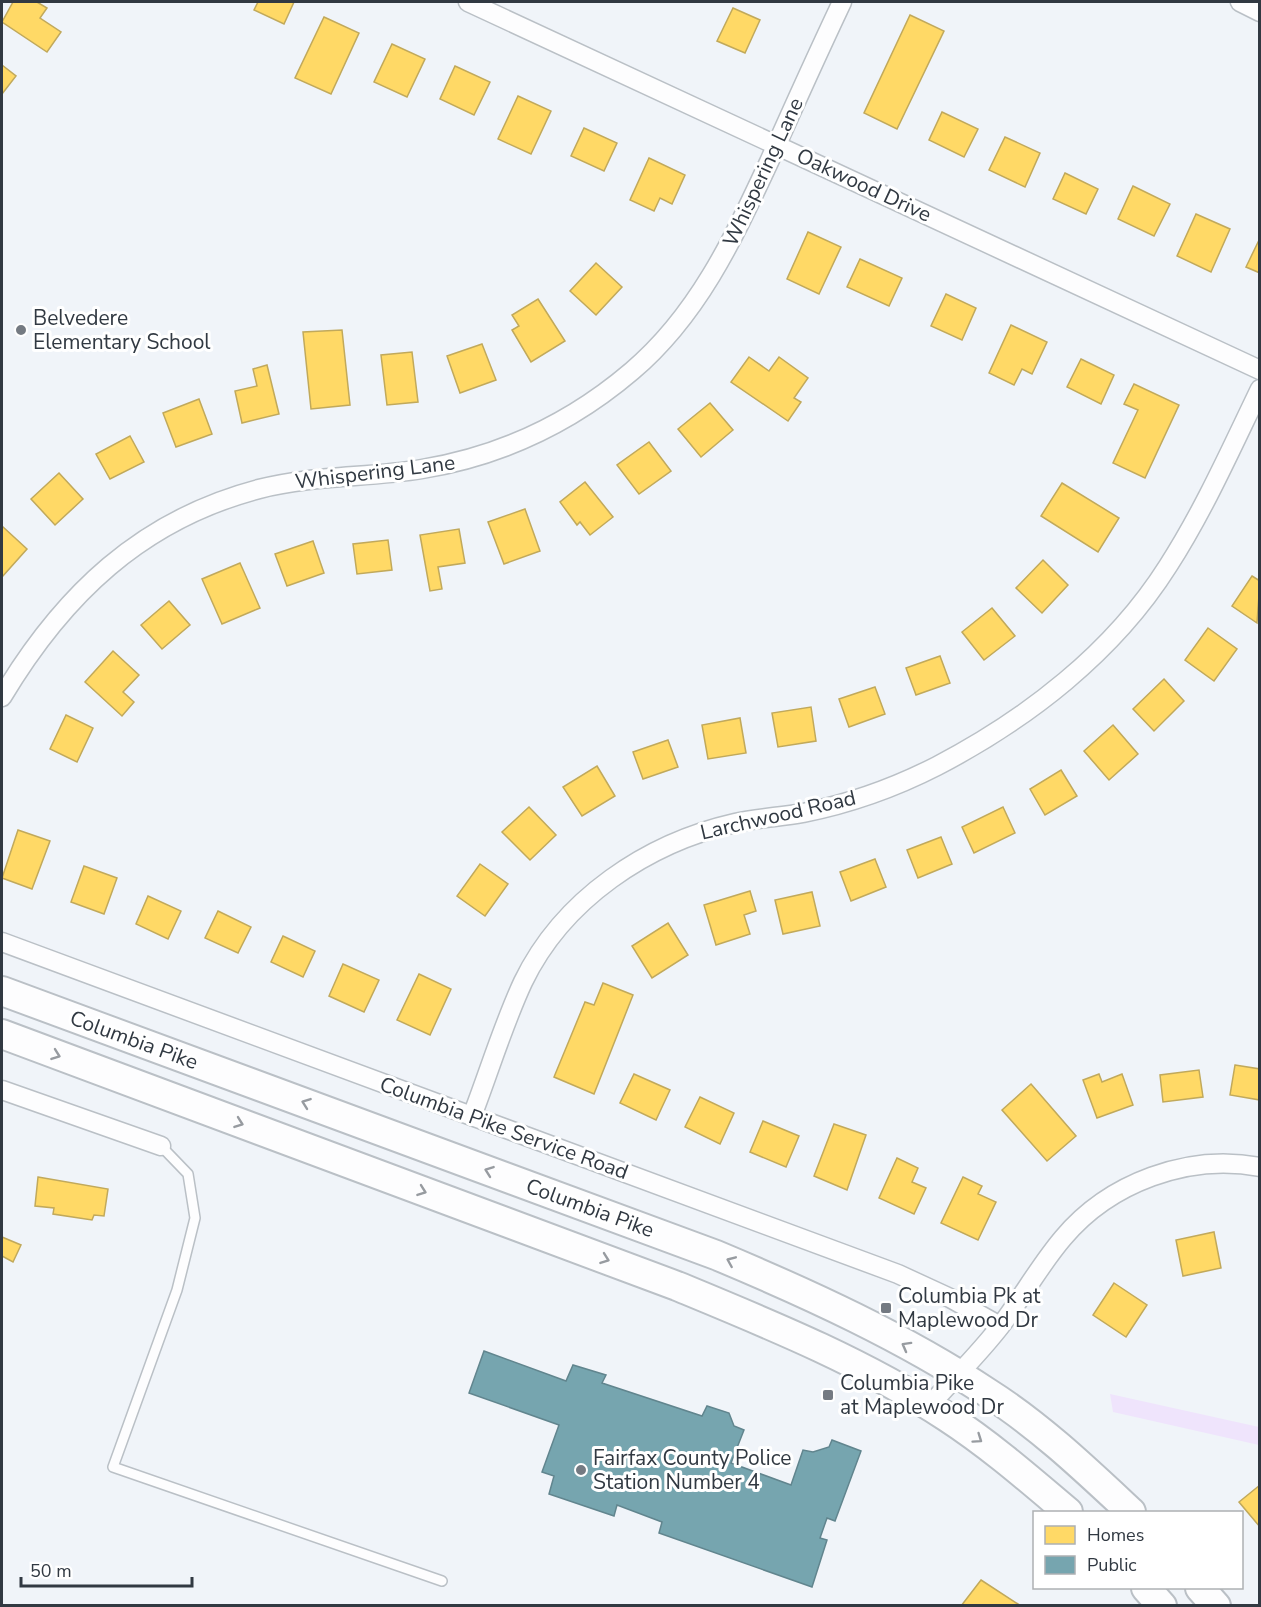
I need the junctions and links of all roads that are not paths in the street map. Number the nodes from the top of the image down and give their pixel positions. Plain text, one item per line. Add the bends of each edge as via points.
1 (468, 2) edge
2 (842, 2) edge
3 (1240, 2) edge
4 (1260, 12) edge
5 (776, 145) junction
6 (1260, 370) edge
7 (1260, 389) edge
8 (2, 697) edge
9 (2, 942) edge
10 (2, 991) edge
11 (2, 1034) edge
12 (2, 1090) edge
13 (472, 1116) junction
14 (161, 1146) joint
15 (1260, 1167) edge
16 (1000, 1326) junction
17 (957, 1375) junction
18 (929, 1406) junction
19 (1067, 1511) edge
20 (1130, 1511) edge
21 (442, 1581) dead end
22 (1148, 1589) edge
23 (1202, 1589) edge
24 (1162, 1605) edge
25 (1216, 1605) edge

1 - 5 street, Oakwood Drive
2 - 5 street, Whispering Lane
3 - 4 street
5 - 6 street, Oakwood Drive
5 - 8 street, Whispering Lane via 735,234 694,305 668,337 590,404 509,446 466,460 259,489 168,526 91,581 27,655
7 - 13 street, Larchwood Road via 1196,520 1166,569 1130,617 1084,665 986,739 935,767 879,791 824,808 696,833 627,867 593,893 542,950 523,982
9 - 13 street, Columbia Pike Service Road
17 -> 10 main road, Columbia Pike via 794,1288 716,1255
11 -> 18 main road, Columbia Pike via 677,1286 788,1332
12 - 14 street
13 - 16 street, Columbia Pike Service Road via 898,1274
14 - 21 lane via 188,1174 195,1218 177,1290 113,1467
15 - 16 street via 1216,1164 1181,1168 1146,1178 1117,1193 1063,1238
16 - 17 street
17 - 18 street
17 - 20 main road, Columbia Pike via 1025,1419
18 -> 19 main road, Columbia Pike via 983,1443
22 - 24 main road
23 - 25 main road

